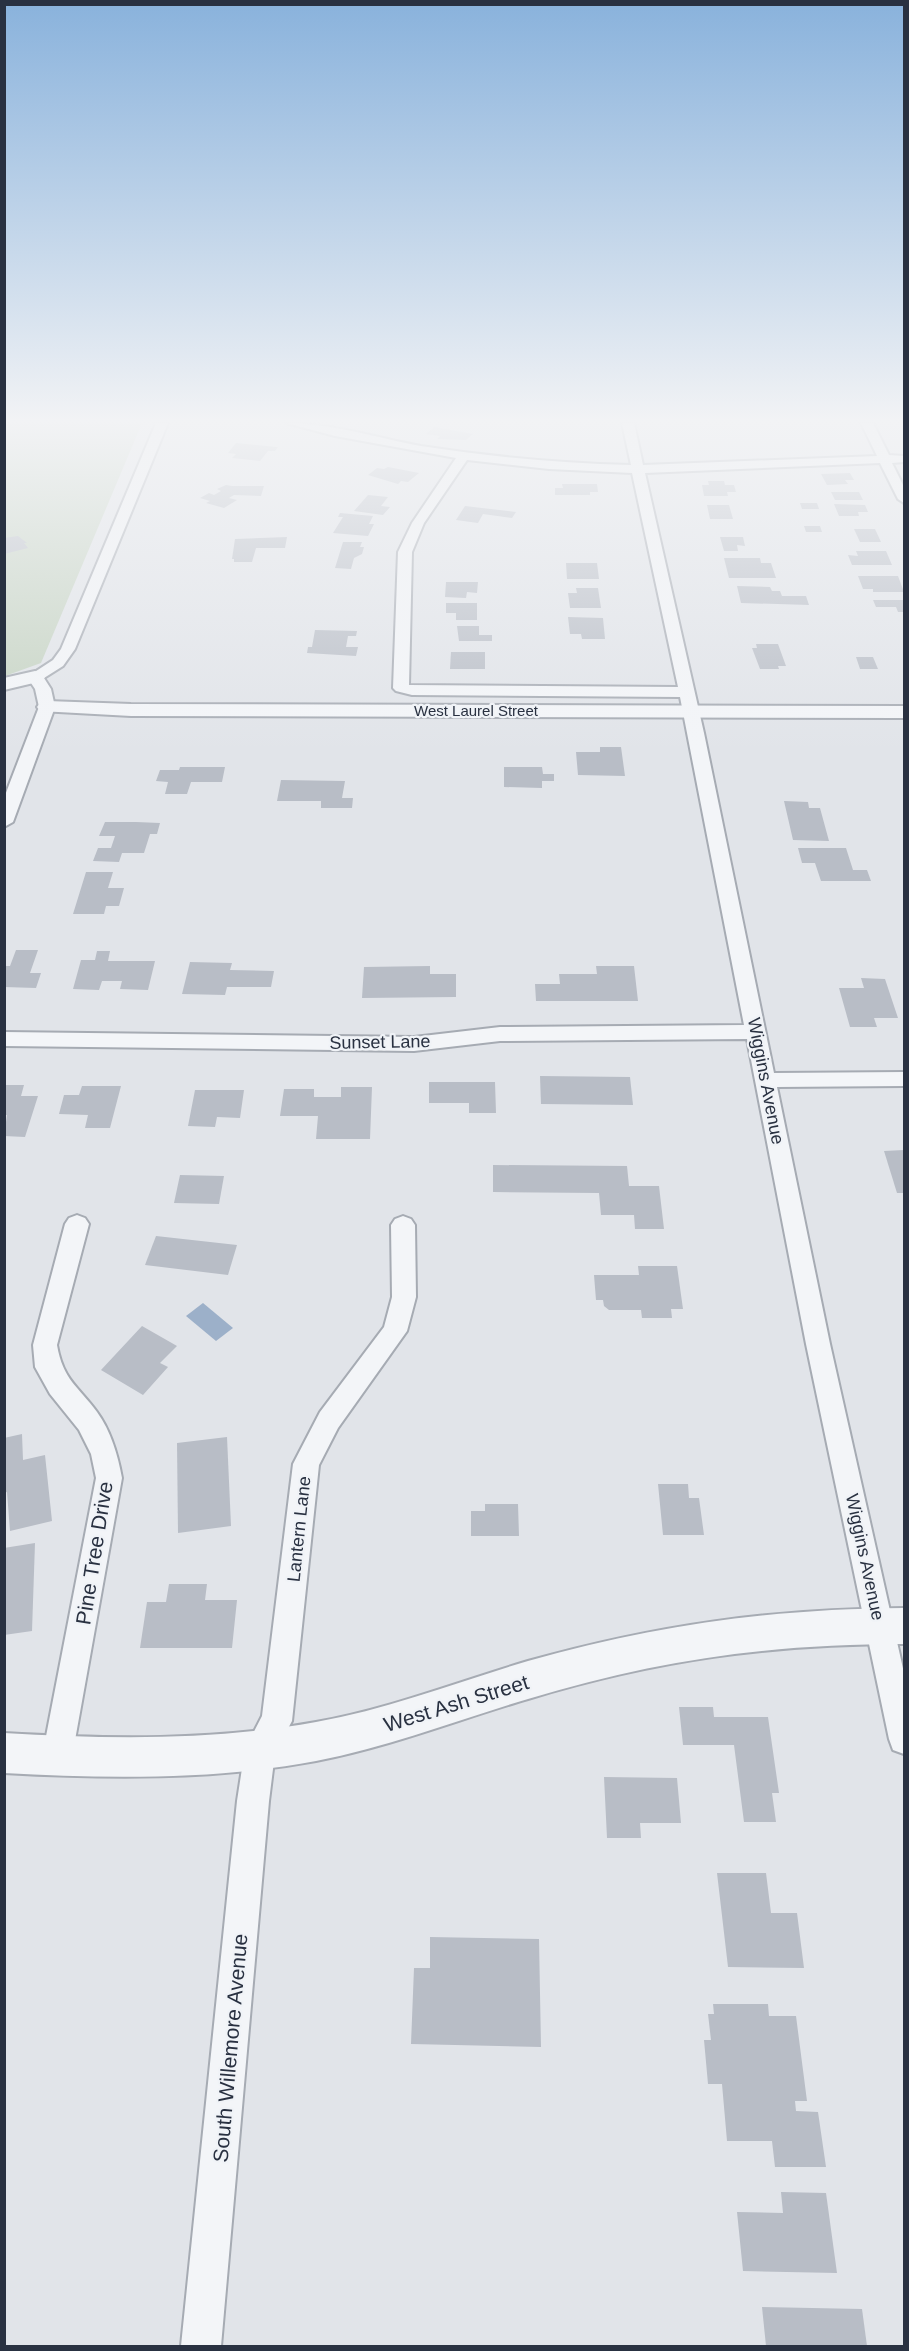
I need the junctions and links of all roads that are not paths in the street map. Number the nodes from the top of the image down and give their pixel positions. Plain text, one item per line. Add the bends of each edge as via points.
1 (116, 533) edge
2 (414, 533) edge
3 (652, 533) edge
4 (35, 677) junction
5 (4, 684) edge
6 (708, 692) dead end
7 (688, 701) junction
8 (47, 707) junction
9 (904, 712) edge
10 (4, 822) edge
11 (756, 1032) junction
12 (4, 1039) edge
13 (765, 1080) junction
14 (904, 1080) edge
15 (77, 1224) dead end
16 (404, 1225) dead end
17 (892, 1626) edge
18 (904, 1739) edge
19 (260, 1749) junction
20 (4, 1753) edge
21 (57, 1757) junction
22 (201, 2346) edge

1 - 4 street via 68,649 58,663
2 - 7 street, West Laurel Street via 405,552 401,688
3 - 7 street, Wiggins Avenue
4 - 5 street
4 - 8 street
6 - 7 street, West Laurel Street
7 - 8 street, West Laurel Street via 131,710
7 - 9 street, West Laurel Street
7 - 11 street, Wiggins Avenue
8 - 10 street
11 - 12 street, Sunset Lane via 500,1034 414,1044
11 - 13 street, Wiggins Avenue
13 - 14 street
13 - 17 street, Wiggins Avenue via 818,1344
15 - 21 street, Pine Tree Drive via 45,1345 46,1356 59,1386 89,1422 104,1454 109,1478
16 - 19 street, Lantern Lane via 404,1297 395,1331 329,1420 306,1464 277,1721
17 - 18 street, Wiggins Avenue
17 - 19 street, West Ash Street via 749,1633 660,1647 528,1680 357,1733
19 - 21 street, West Ash Street via 164,1756
19 - 22 street, South Willemore Avenue
20 - 21 street, West Ash Street

